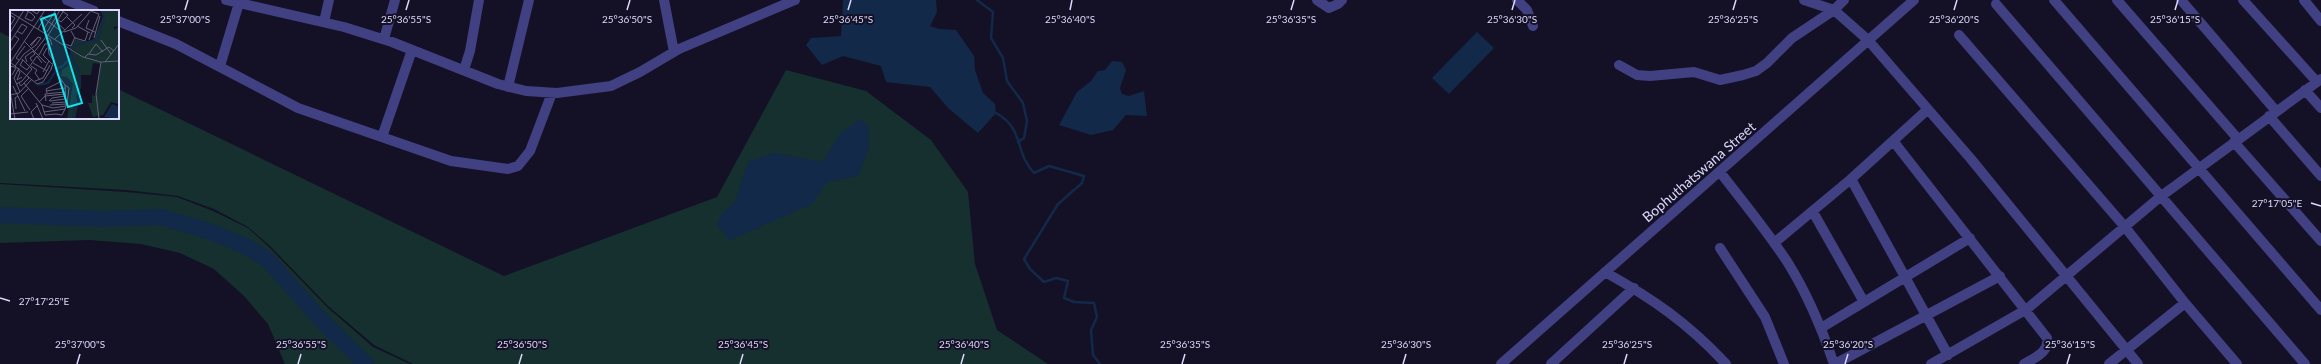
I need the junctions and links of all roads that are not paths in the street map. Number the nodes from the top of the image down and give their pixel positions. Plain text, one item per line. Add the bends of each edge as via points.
1 (67, 0) edge
2 (226, 0) edge
3 (274, 0) edge
4 (329, 0) edge
5 (395, 0) edge
6 (479, 0) edge
7 (529, 0) edge
8 (664, 0) edge
9 (795, 0) edge
10 (1317, 0) edge
11 (1342, 0) edge
12 (1517, 0) edge
13 (1804, 0) edge
14 (1844, 0) edge
15 (1914, 0) edge
16 (2054, 0) edge
17 (2117, 0) edge
18 (2181, 0) edge
19 (2243, 0) edge
20 (2304, 0) edge
21 (239, 3) junction
22 (1996, 4) dead end
23 (92, 10) edge
24 (272, 10) junction
25 (1834, 10) junction
26 (119, 21) edge
27 (2321, 21) edge
28 (324, 22) junction
29 (1533, 26) dead end
30 (1959, 35) dead end
31 (384, 39) junction
32 (1868, 40) junction
33 (412, 50) junction
34 (674, 52) junction
35 (1619, 65) dead end
36 (220, 66) junction
37 (464, 70) junction
38 (2319, 80) edge
39 (508, 87) junction
40 (2305, 90) junction
41 (552, 93) junction
42 (2321, 108) edge
43 (1927, 110) junction
44 (2272, 114) junction
45 (382, 137) junction
46 (2236, 141) junction
47 (1894, 142) junction
48 (2199, 168) junction
49 (1720, 172) junction
50 (2321, 176) edge
51 (1851, 179) junction
52 (2160, 197) junction
53 (1813, 212) junction
54 (2125, 227) junction
55 (1970, 238) junction
56 (2321, 241) edge
57 (1774, 243) junction
58 (1720, 248) dead end
59 (1605, 272) junction
60 (2000, 276) junction
61 (2066, 277) junction
62 (1905, 278) junction
63 (1634, 288) junction
64 (1864, 302) junction
65 (2185, 303) junction
66 (2027, 309) junction
67 (2321, 310) edge
68 (1926, 316) junction
69 (1821, 328) junction
70 (2126, 351) junction
71 (1948, 355) junction
72 (1501, 364) edge
73 (1551, 364) edge
74 (1726, 364) edge
75 (1784, 364) edge
76 (1834, 364) edge
77 (1931, 364) edge
78 (2024, 364) edge
79 (2109, 364) edge
80 (2138, 364) edge
81 (2238, 364) edge
82 (2305, 364) edge

1 - 23 street
2 - 21 street
3 - 24 street
4 - 28 street
5 - 31 street
6 - 37 street
7 - 39 street
8 - 34 street
9 - 34 street
10 - 11 street via 1329,8
12 - 29 street via 1527,10
13 - 25 street
14 - 25 street
15 - 32 street, Bophuthatswana Street
16 - 48 street
17 - 46 street
18 - 44 street
19 - 38 street
20 - 27 street
21 - 24 street
21 - 36 street
22 - 52 street
24 - 28 street
25 - 32 street
25 - 35 street via 1792,38 1756,71 1743,75 1720,80 1694,72 1637,75
26 - 36 street via 176,44
28 - 31 street
30 - 54 street
31 - 33 street
32 - 43 street
32 - 49 street, Bophuthatswana Street
33 - 37 street
33 - 45 street
34 - 41 street via 610,86
36 - 45 street via 298,108
37 - 39 street
38 - 40 street
39 - 41 street
40 - 42 street
40 - 44 street
41 - 45 street via 530,151 518,166 508,169 451,161
43 - 47 street
43 - 61 street via 1971,159
44 - 46 street
44 - 50 street
46 - 48 street
46 - 56 street
47 - 51 street
47 - 55 street
48 - 52 street
48 - 67 street
49 - 57 street
49 - 59 street, Bophuthatswana Street
51 - 53 street
51 - 62 street
52 - 54 street
52 - 82 street
53 - 57 street
53 - 64 street
54 - 61 street
54 - 65 street
55 - 60 street
55 - 62 street
57 - 69 street via 1798,280
58 - 75 street via 1765,316
59 - 63 street
59 - 72 street, Bophuthatswana Street
60 - 66 street
60 - 68 street
61 - 66 street
61 - 70 street
62 - 64 street
62 - 68 street
63 - 73 street
63 - 74 street via 1684,323
64 - 69 street
65 - 70 street
65 - 81 street
66 - 71 street
66 - 78 street via 2048,343 2040,354
68 - 71 street
68 - 76 street
69 - 76 street
70 - 79 street
70 - 80 street
71 - 77 street

